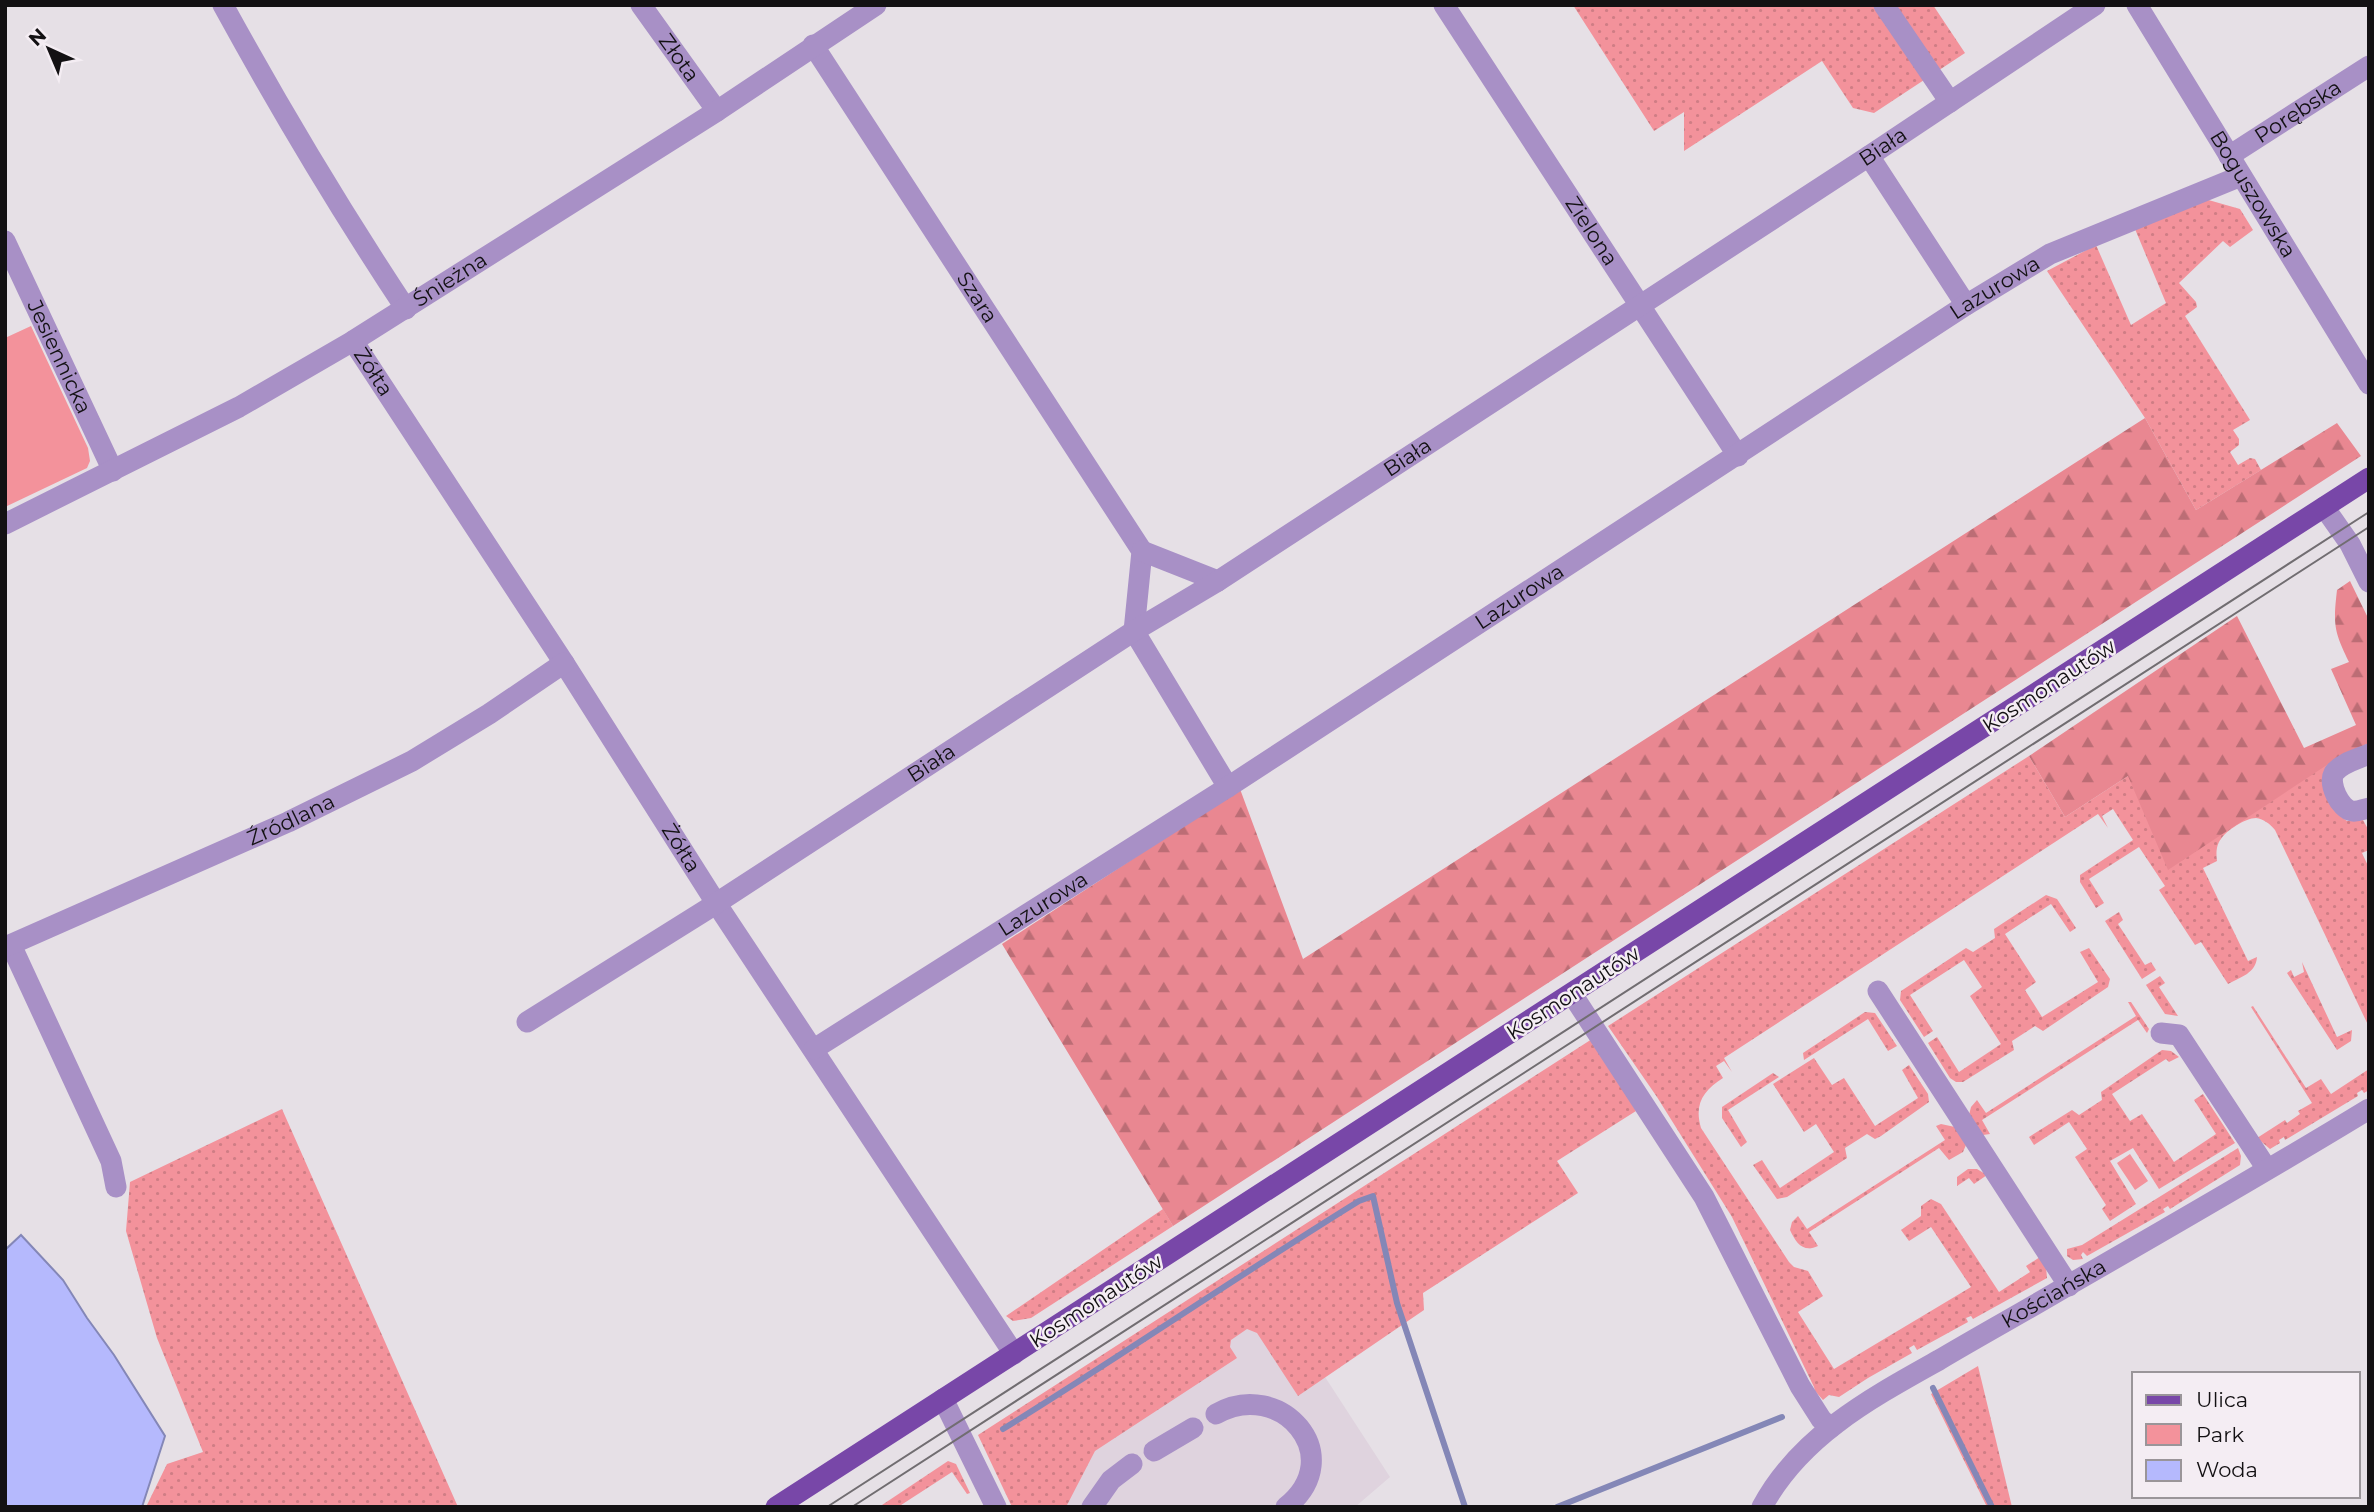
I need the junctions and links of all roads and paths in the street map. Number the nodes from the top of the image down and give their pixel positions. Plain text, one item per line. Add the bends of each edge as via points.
1 (223, 5) edge
2 (641, 5) edge
3 (876, 5) edge
4 (1444, 5) edge
5 (1884, 5) edge
6 (2095, 5) edge
7 (2137, 5) edge
8 (813, 45) junction
9 (2369, 66) edge
10 (1950, 102) junction
11 (717, 111) junction
12 (1869, 156) junction
13 (2229, 156) junction
14 (2241, 176) junction
15 (5, 241) edge
16 (1639, 305) junction
17 (1966, 305) junction
18 (406, 309) junction
19 (353, 341) junction
20 (2369, 384) edge
21 (1738, 456) junction
22 (113, 471) junction
23 (2369, 478) edge
24 (2325, 507) junction
25 (5, 524) edge
26 (1142, 551) junction
27 (1218, 581) junction
28 (2369, 582) edge
29 (1134, 631) junction
30 (564, 663) junction
31 (2369, 754) edge
32 (1228, 787) junction
33 (2369, 807) edge
34 (716, 903) junction
35 (8, 946) edge
36 (1878, 990) dead end
37 (1572, 994) junction
38 (527, 1022) dead end
39 (2161, 1033) dead end
40 (814, 1049) junction
41 (2369, 1109) edge
42 (2267, 1169) junction
43 (116, 1187) dead end
44 (2069, 1286) junction
45 (1014, 1354) junction
46 (943, 1399) junction
47 (1216, 1414) dead end
48 (1193, 1428) dead end
49 (1830, 1428) junction
50 (1154, 1451) dead end
51 (1132, 1464) dead end
52 (776, 1507) edge
53 (996, 1507) edge
54 (1092, 1507) edge
55 (1286, 1507) edge
56 (1762, 1507) edge

1 - 18 street
2 - 11 street, Złota
3 - 8 street, Śnieżna
4 - 16 street, Zielona
5 - 10 street
6 - 10 street, Biała
7 - 13 street, Boguszowska
8 - 11 street, Śnieżna
8 - 26 street, Szara
9 - 13 street, Porębska
10 - 12 street, Biała
11 - 18 street, Śnieżna
12 - 16 street, Biała
12 - 17 street
13 - 14 street, Boguszowska
14 - 17 street, Lazurowa via 2050,254
14 - 20 street, Boguszowska
15 - 22 street, Jesiennicka
16 - 21 street, Zielona
16 - 27 street, Biała
17 - 21 street, Lazurowa
18 - 19 street, Śnieżna
19 - 22 street, Śnieżna via 239,407
19 - 30 street, Żółta
21 - 32 street, Lazurowa
22 - 25 street, Śnieżna
23 - 24 main road, Kosmonautów
24 - 28 street
24 - 37 main road, Kosmonautów
26 - 27 street
26 - 29 street
27 - 29 street, Biała
29 - 32 street
29 - 34 street, Biała
30 - 34 street, Żółta
30 - 35 street, Źródlana via 412,761 288,822
31 - 33 street via 2340,767 2332,778 2347,809 2355,812
32 - 40 street, Lazurowa
34 - 38 street, Biała
34 - 40 street, Żółta
35 - 43 street via 111,1161
36 - 44 street
37 - 45 main road, Kosmonautów
37 - 49 street via 1704,1197 1800,1386
39 - 42 street via 2179,1035
40 - 45 street, Żółta
41 - 42 street, Kościańska
42 - 44 street, Kościańska
44 - 49 street, Kościańska via 1881,1393
45 - 46 main road, Kosmonautów
46 - 52 main road, Kosmonautów
46 - 53 street
47 - 55 street via 1234,1406 1257,1404 1279,1411 1298,1427 1310,1449 1311,1469 1304,1489
48 - 50 street
49 - 56 street, Kościańska via 1793,1463
51 - 54 street via 1111,1480

